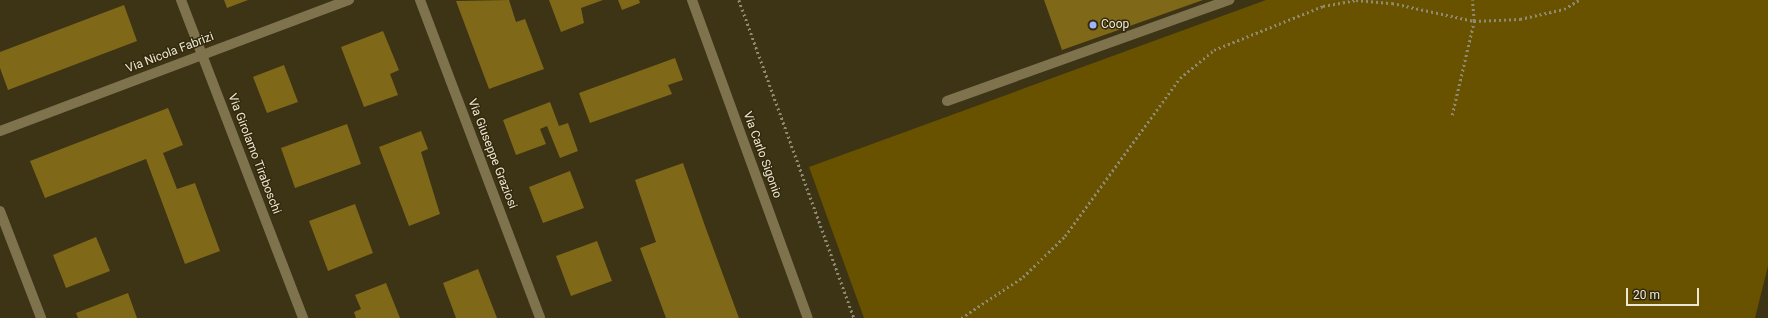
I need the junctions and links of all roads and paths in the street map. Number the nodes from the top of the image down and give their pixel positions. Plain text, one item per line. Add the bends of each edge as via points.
1 (181, 0) edge
2 (349, 0) edge
3 (420, 0) edge
4 (692, 0) edge
5 (739, 0) edge
6 (1229, 0) edge
7 (1472, 0) edge
8 (1578, 0) edge
9 (1474, 21) junction
10 (202, 55) junction
11 (947, 101) dead end
12 (1452, 115) dead end
13 (0, 131) edge
14 (0, 211) edge
15 (41, 318) edge
16 (303, 318) edge
17 (540, 318) edge
18 (808, 318) edge
19 (854, 318) edge
20 (961, 318) edge

1 - 10 street, Via Girolamo Tiraboschi
2 - 10 street, Via Nicola Fabrizi
3 - 17 street, Via Giuseppe Graziosi
4 - 18 street, Via Carlo Sigonio
5 - 19 path
6 - 11 street
7 - 9 path
8 - 9 path via 1564,9 1520,19
9 - 12 path
9 - 20 path via 1392,3 1356,0 1323,6 1214,50 1180,78 1065,236 1023,277
10 - 13 street, Via Nicola Fabrizi
10 - 16 street, Via Girolamo Tiraboschi
14 - 15 street

